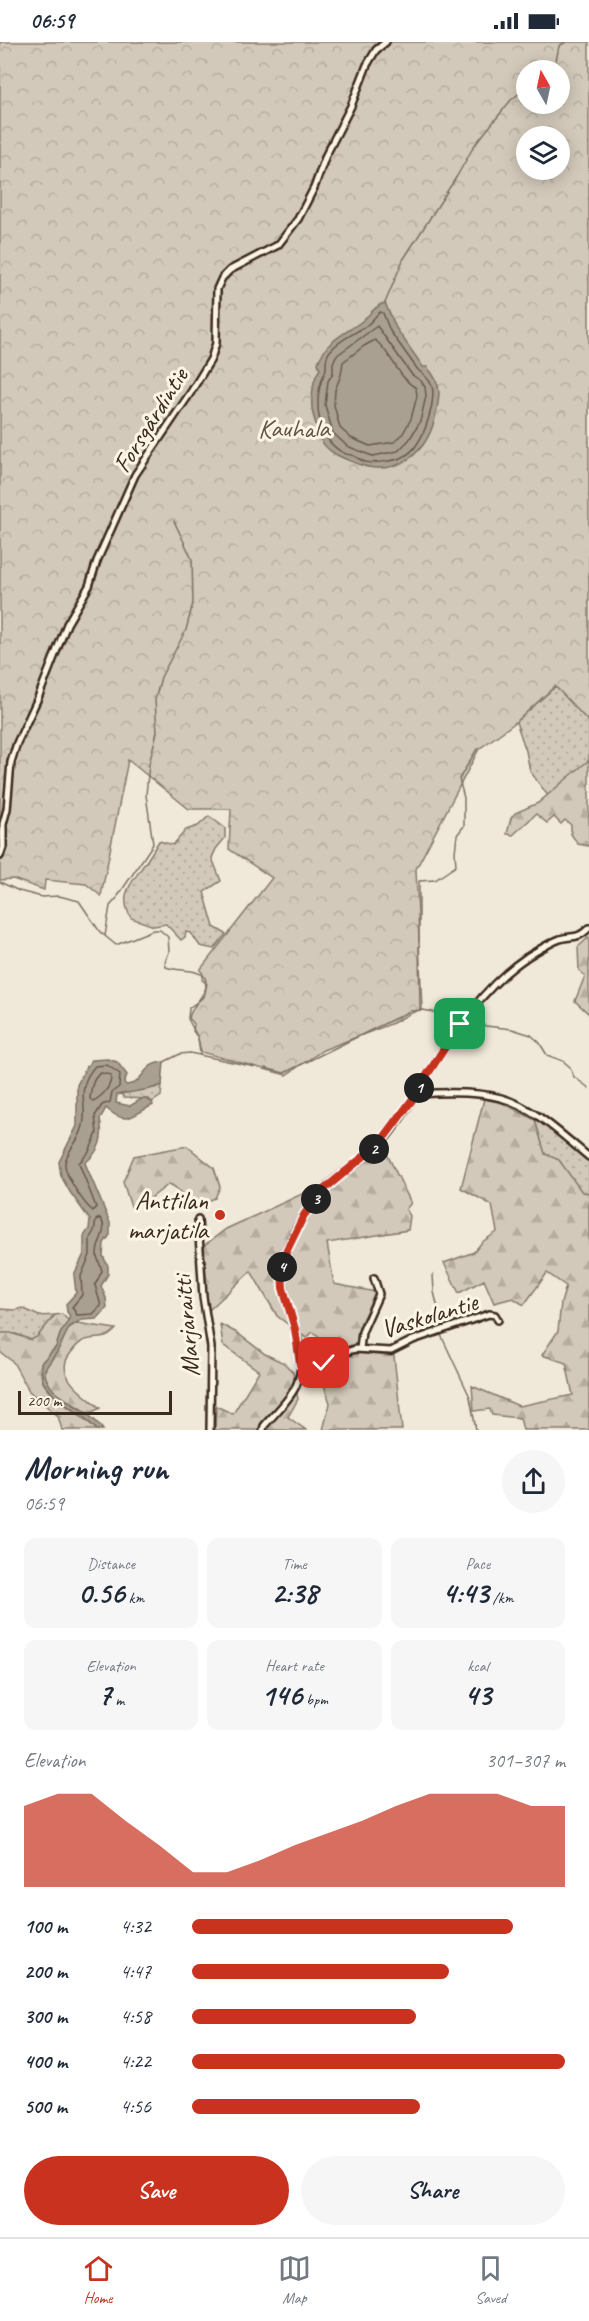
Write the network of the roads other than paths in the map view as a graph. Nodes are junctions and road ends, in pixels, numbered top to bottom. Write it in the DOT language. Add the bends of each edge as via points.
graph roads {
  1 [pos="386,42"];
  2 [pos="0,856"];
  3 [pos="589,928"];
  4 [pos="419,1094"];
  5 [pos="589,1157"];
  6 [pos="198,1219"];
  7 [pos="374,1278"];
  8 [pos="498,1320"];
  9 [pos="360,1349"];
  10 [pos="300,1364"];
  11 [pos="210,1430"];
  12 [pos="263,1430"];
  1 -- 2 [label="street, Forsgårdintie" via="367,65 298,219 278,244 222,278 217,289 216,343 211,358 135,475 89,586 67,624 16,743"];
  3 -- 4 [label="street" via="576,938 560,940 535,952 496,981 456,1030 418,1089"];
  4 -- 5 [label="street" via="478,1093 503,1098 538,1117"];
  4 -- 10 [label="street" via="380,1143 322,1191 304,1215 286,1252 283,1288"];
  6 -- 11 [label="street, Marjaraitti" via="211,1347"];
  7 -- 9 [label="street" via="379,1294 362,1332"];
  8 -- 9 [label="street, Vaskolantie" via="489,1314 390,1351"];
  9 -- 10 [label="street, Vaskolantie" via="330,1362"];
  10 -- 12 [label="street" via="296,1387"];
}
